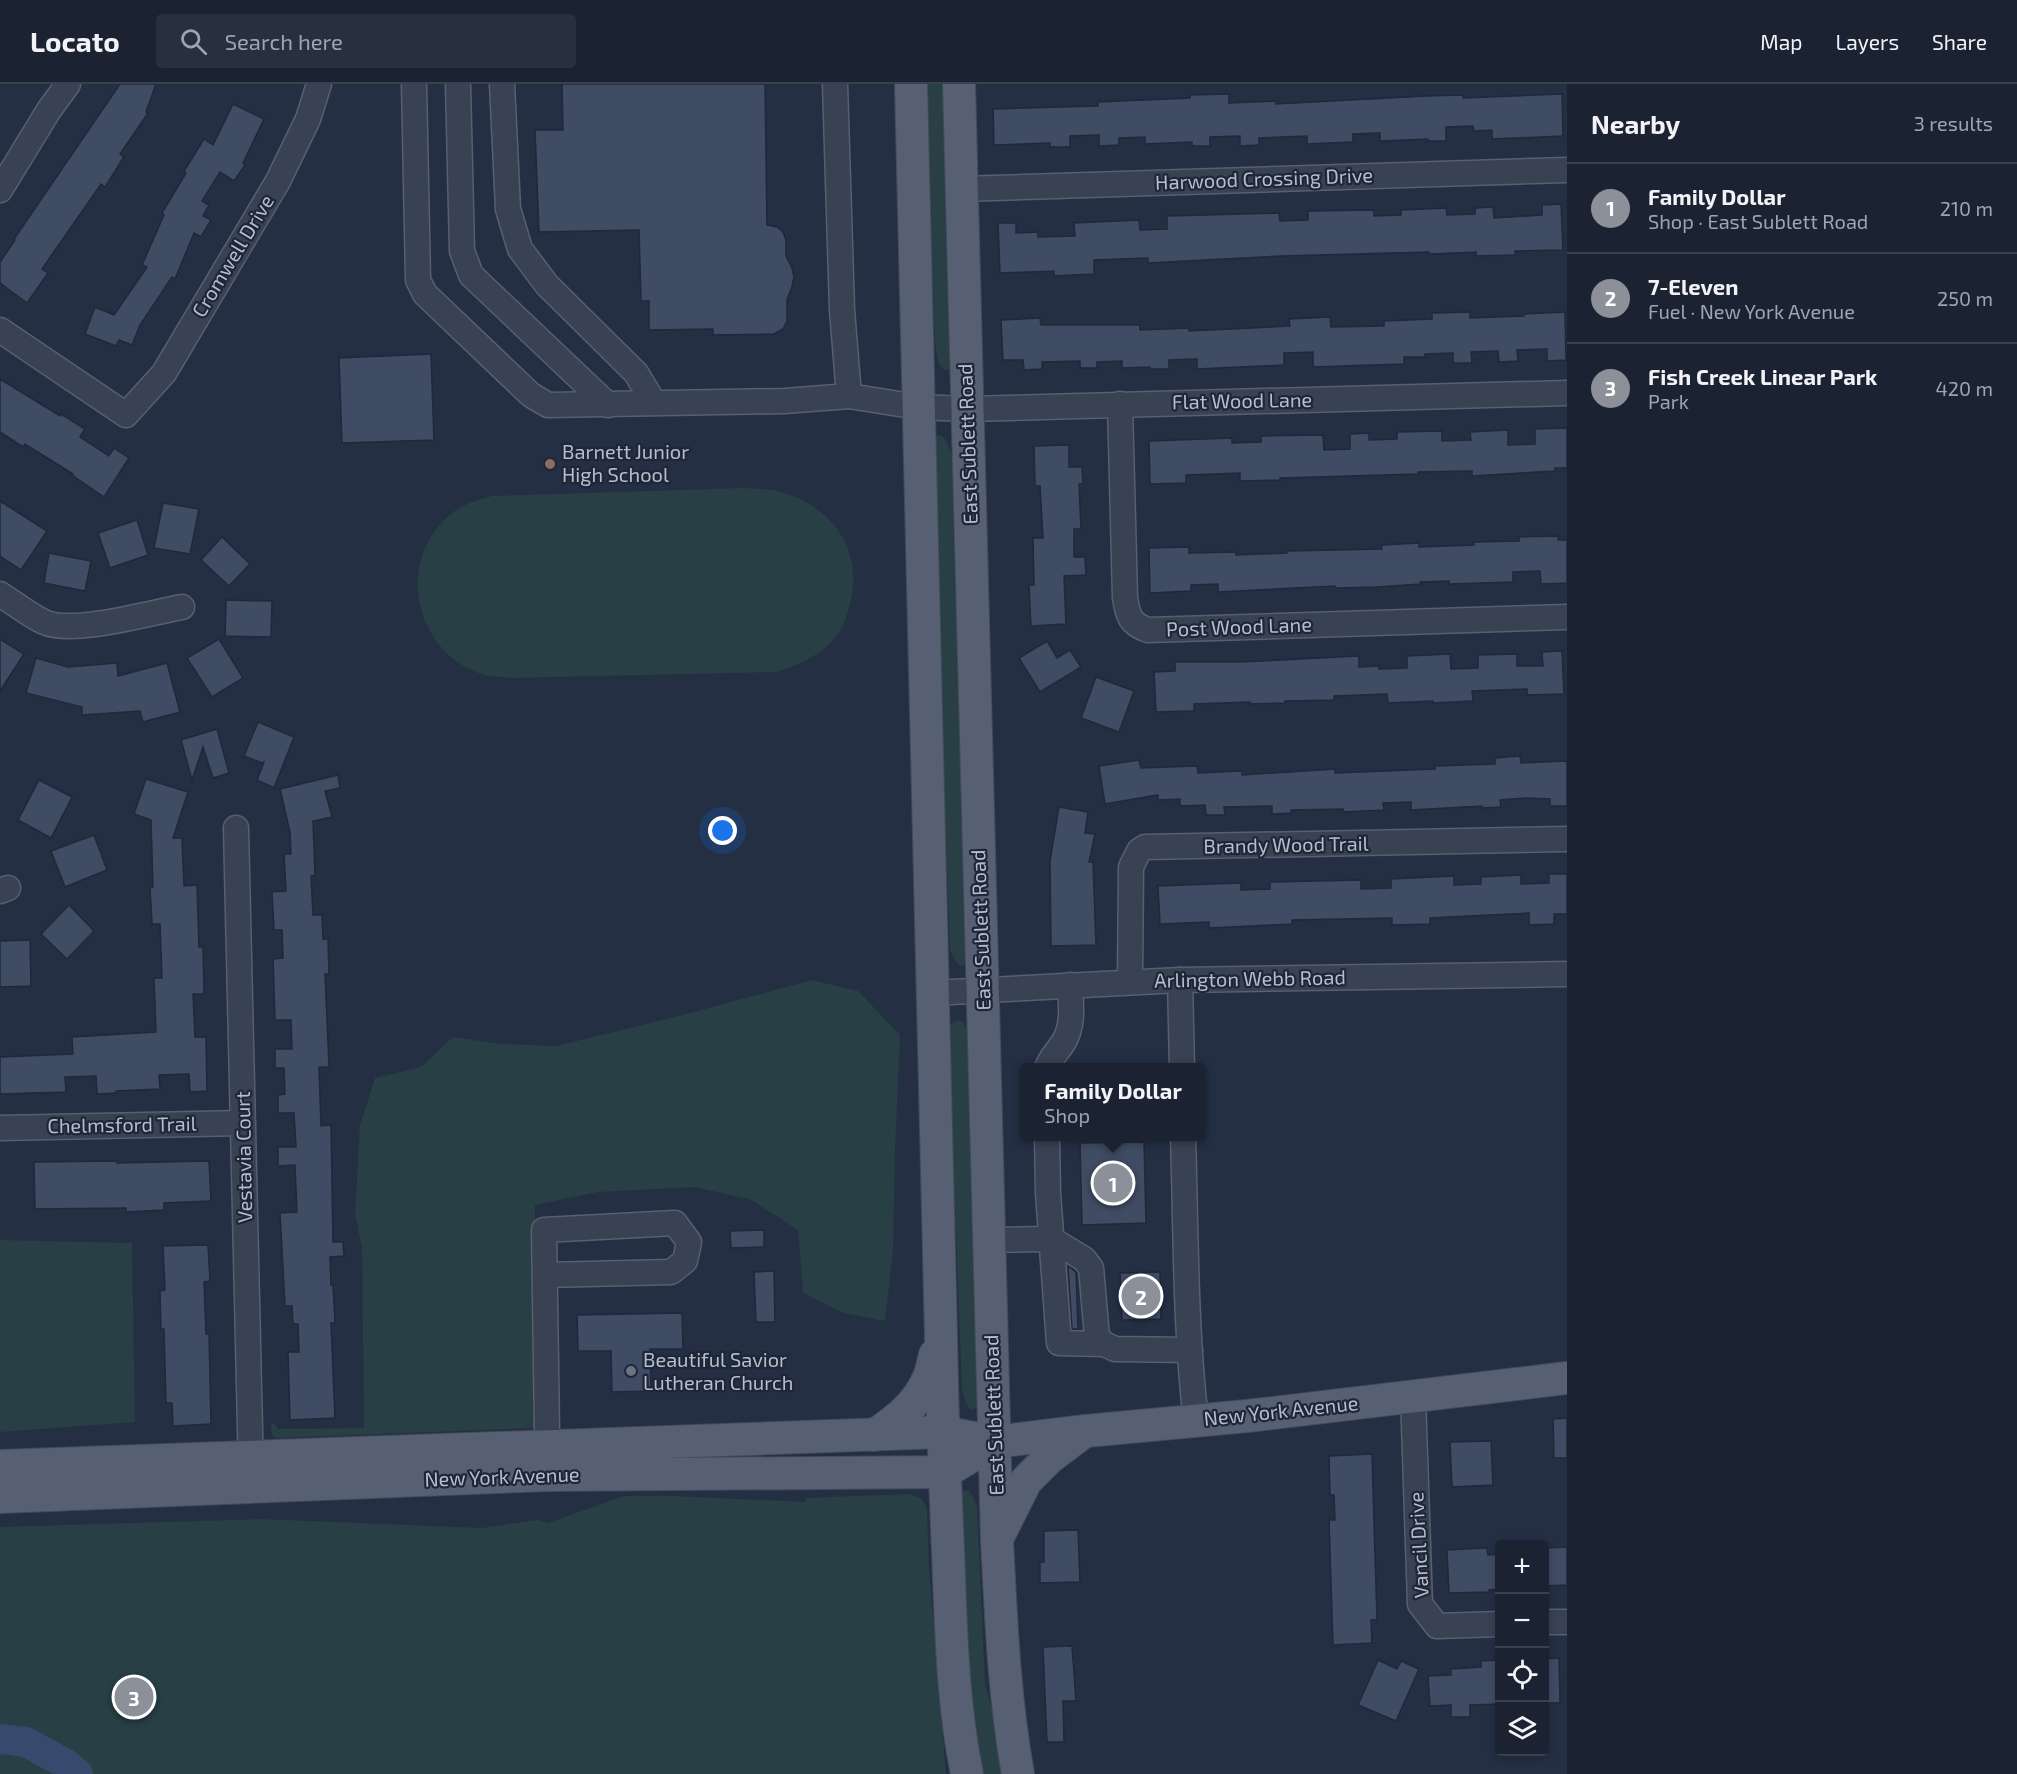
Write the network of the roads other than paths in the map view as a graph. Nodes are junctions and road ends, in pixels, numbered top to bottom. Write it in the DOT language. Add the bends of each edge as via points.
graph roads {
  1 [pos="68,84"];
  2 [pos="319,84"];
  3 [pos="414,84"];
  4 [pos="458,84"];
  5 [pos="502,84"];
  6 [pos="835,84"];
  7 [pos="910,84"];
  8 [pos="959,84"];
  9 [pos="1567,170"];
  10 [pos="961,189"];
  11 [pos="0,190"];
  12 [pos="0,330"];
  13 [pos="1567,393"];
  14 [pos="849,396"];
  15 [pos="654,403"];
  16 [pos="1120,404"];
  17 [pos="608,405"];
  18 [pos="918,407"];
  19 [pos="968,409"];
  20 [pos="0,594"];
  21 [pos="182,607"];
  22 [pos="1567,617"];
  23 [pos="236,828"];
  24 [pos="1567,839"];
  25 [pos="1567,974"];
  26 [pos="1180,980"];
  27 [pos="1130,981"];
  28 [pos="1070,985"];
  29 [pos="983,990"];
  30 [pos="932,993"];
  31 [pos="1048,1063"];
  32 [pos="1182,1063"];
  33 [pos="243,1123"];
  34 [pos="0,1128"];
  35 [pos="1047,1141"];
  36 [pos="1183,1141"];
  37 [pos="1051,1239"];
  38 [pos="989,1240"];
  39 [pos="545,1275"];
  40 [pos="941,1337"];
  41 [pos="1104,1344"];
  42 [pos="1190,1350"];
  43 [pos="1567,1378"];
  44 [pos="1413,1396"];
  45 [pos="1196,1421"];
  46 [pos="1086,1431"];
  47 [pos="942,1432"];
  48 [pos="875,1435"];
  49 [pos="995,1442"];
  50 [pos="547,1461"];
  51 [pos="0,1466"];
  52 [pos="251,1472"];
  53 [pos="945,1473"];
  54 [pos="0,1497"];
  55 [pos="997,1540"];
  56 [pos="1549,1622"];
  57 [pos="1567,1622"];
  58 [pos="1495,1624"];
  59 [pos="968,1774"];
  60 [pos="1018,1774"];
  1 -- 11 [label="street"];
  2 -- 12 [label="street, Cromwell Drive" via="308,119 278,181 164,372 126,415"];
  3 -- 17 [label="street, Flat Wood Lane" via="418,280 425,294 531,395 548,405"];
  4 -- 17 [label="street" via="462,251 471,275"];
  5 -- 15 [label="street" via="508,209 520,249 547,285 636,373"];
  6 -- 14 [label="street" via="842,310"];
  7 -- 18 [label="main road"];
  8 -- 10 [label="main road, East Sublett Road"];
  9 -- 10 [label="street, Harwood Crossing Drive"];
  10 -- 19 [label="main road, East Sublett Road"];
  13 -- 16 [label="street, Flat Wood Lane"];
  14 -- 15 [label="street, Flat Wood Lane"];
  14 -- 18 [label="street, Flat Wood Lane"];
  15 -- 17 [label="street, Flat Wood Lane"];
  16 -- 19 [label="street, Flat Wood Lane"];
  16 -- 22 [label="street, Post Wood Lane" via="1125,598 1132,621 1138,627 1148,630"];
  18 -- 19 [label="street, Flat Wood Lane"];
  18 -- 30 [label="main road"];
  19 -- 29 [label="main road, East Sublett Road"];
  20 -- 21 [label="street" via="44,622 64,627"];
  23 -- 33 [label="street, Vestavia Court"];
  24 -- 27 [label="street, Brandy Wood Trail" via="1145,847 1131,867"];
  25 -- 26 [label="street, Arlington Webb Road"];
  26 -- 27 [label="street, Arlington Webb Road"];
  26 -- 32 [label="street"];
  27 -- 28 [label="street, Arlington Webb Road"];
  28 -- 29 [label="street, Arlington Webb Road"];
  28 -- 31 [label="street" via="1070,1030"];
  29 -- 30 [label="street, Arlington Webb Road"];
  29 -- 38 [label="main road, East Sublett Road"];
  30 -- 40 [label="main road"];
  33 -- 34 [label="street, Chelmsford Trail"];
  33 -- 52 [label="street, Vestavia Court"];
  35 -- 37 [label="street"];
  36 -- 42 [label="street"];
  37 -- 38 [label="street"];
  37 -- 41 [label="street" via="1084,1259 1091,1268 1097,1337"];
  37 -- 41 [label="street" via="1059,1343"];
  38 -- 49 [label="main road, East Sublett Road"];
  39 -- 39 [label="street" via="544,1230 675,1223 689,1242 685,1261 671,1272"];
  39 -- 50 [label="street"];
  40 -- 47 [label="main road"];
  40 -- 48 [label="main road" via="922,1391 910,1408"];
  41 -- 42 [label="street" via="1115,1349"];
  42 -- 45 [label="street"];
  43 -- 44 [label="main road, New York Avenue"];
  44 -- 45 [label="main road, New York Avenue"];
  44 -- 58 [label="street, Vancil Drive" via="1420,1604 1437,1626"];
  45 -- 46 [label="main road, New York Avenue"];
  46 -- 49 [label="main road, New York Avenue"];
  46 -- 55 [label="main road" via="1026,1481"];
  47 -- 48 [label="main road, New York Avenue"];
  47 -- 49 [label="main road, New York Avenue"];
  47 -- 53 [label="main road"];
  48 -- 50 [label="main road, New York Avenue"];
  49 -- 53 [label="main road, New York Avenue"];
  49 -- 55 [label="main road, East Sublett Road"];
  50 -- 52 [label="main road, New York Avenue"];
  50 -- 53 [label="main road, New York Avenue"];
  51 -- 52 [label="main road, New York Avenue"];
  52 -- 54 [label="main road, New York Avenue"];
  53 -- 59 [label="main road" via="951,1644"];
  55 -- 60 [label="main road, East Sublett Road" via="1001,1636"];
  56 -- 57 [label="street"];
}
